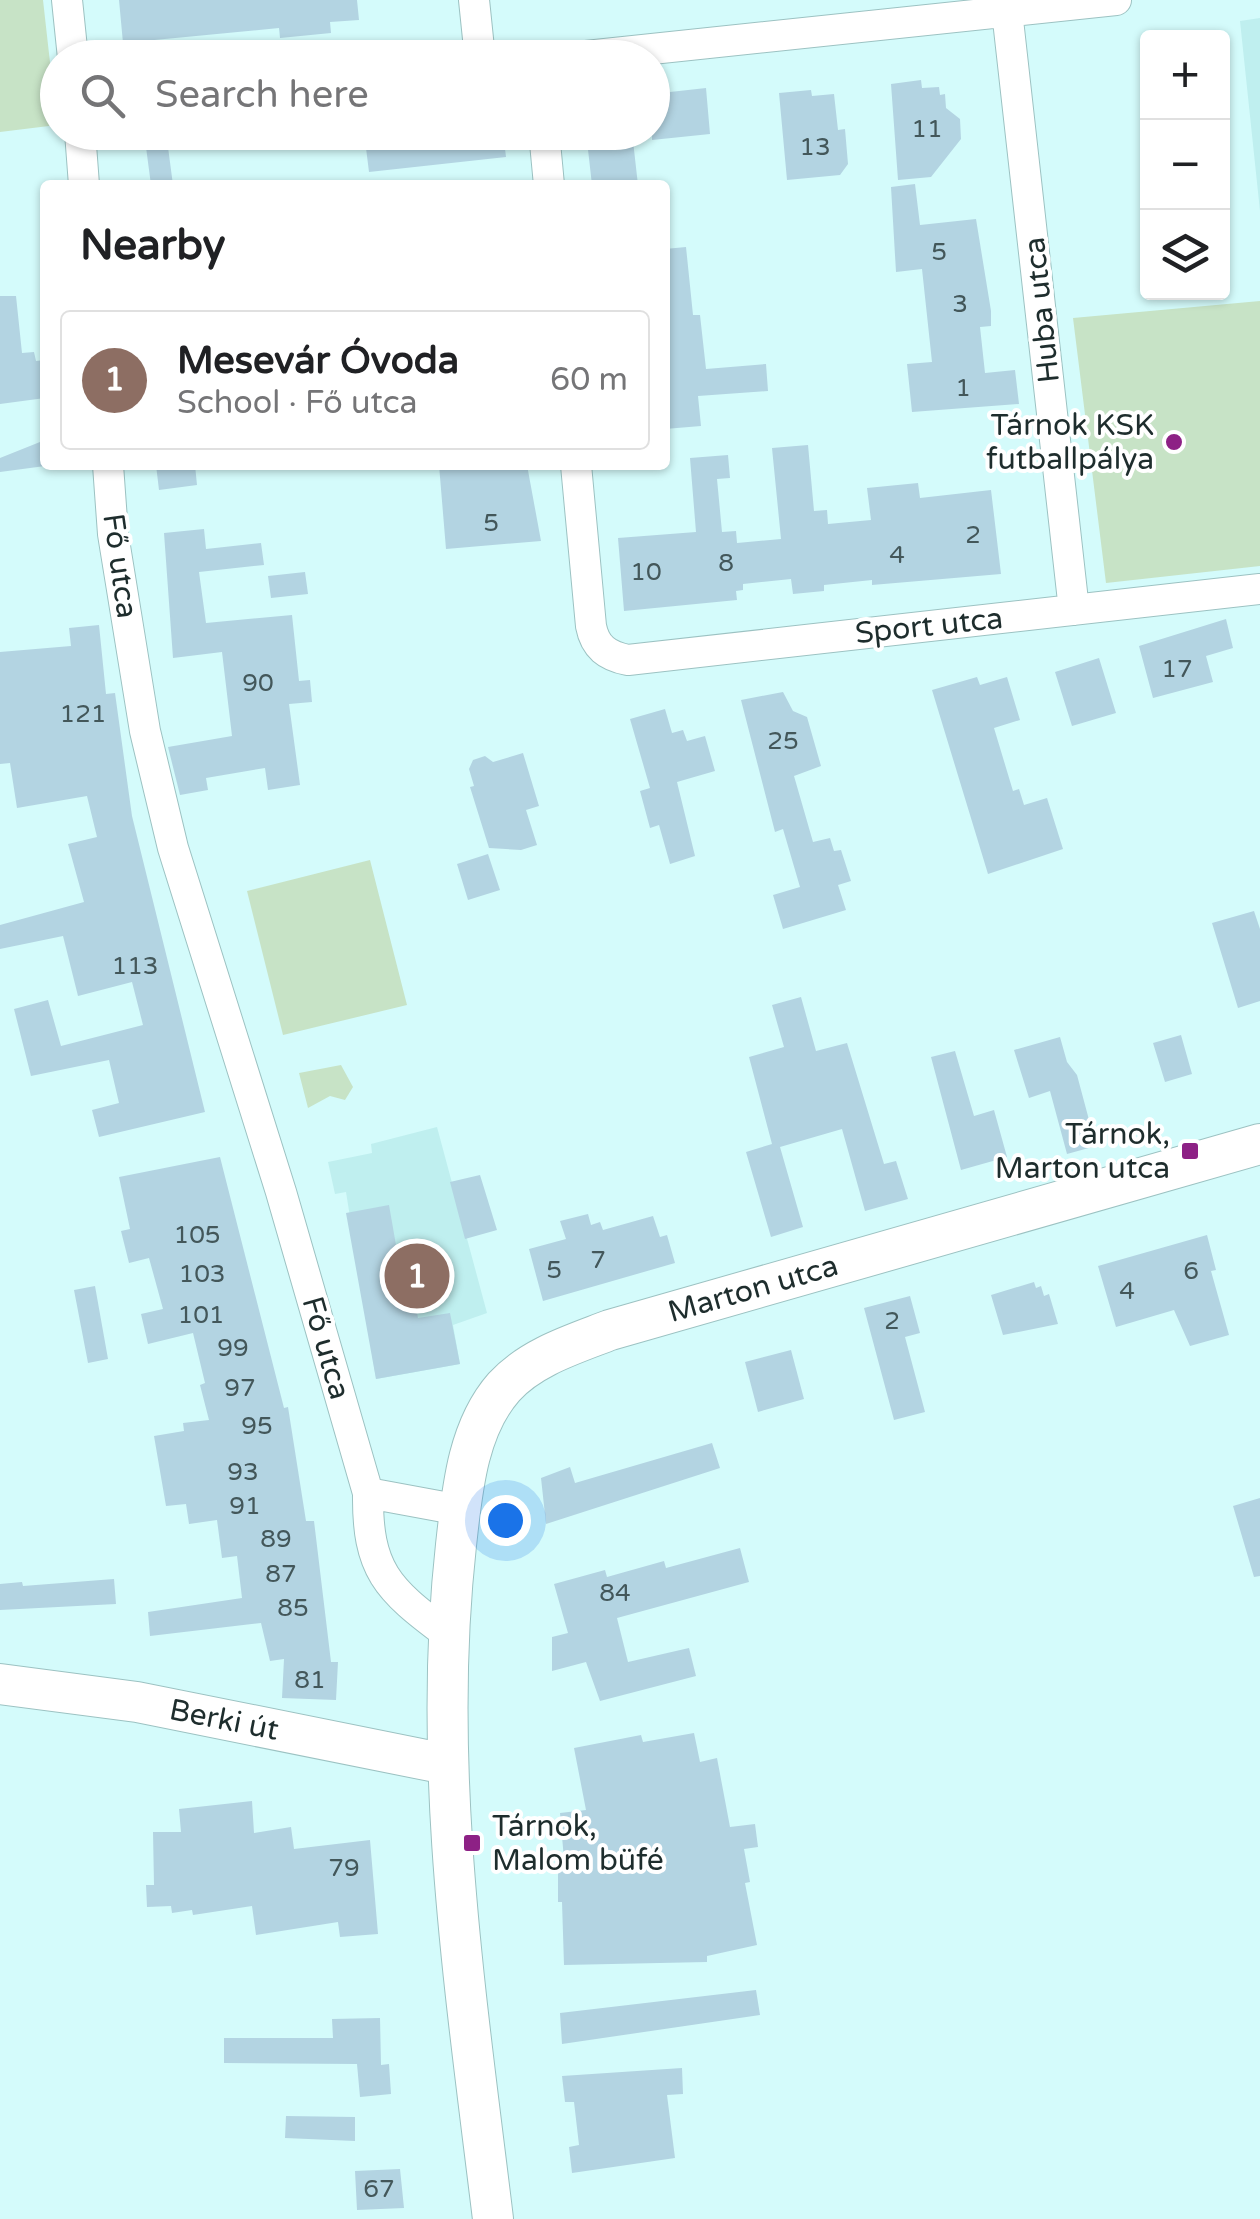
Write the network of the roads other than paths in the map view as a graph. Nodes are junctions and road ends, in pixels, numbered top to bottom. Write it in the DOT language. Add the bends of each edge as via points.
graph roads {
  1 [pos="67,0"];
  2 [pos="474,0"];
  3 [pos="1116,0"];
  4 [pos="1007,11"];
  5 [pos="71,40"];
  6 [pos="478,40"];
  7 [pos="670,47"];
  8 [pos="81,150"];
  9 [pos="546,150"];
  10 [pos="84,180"];
  11 [pos="549,180"];
  12 [pos="108,470"];
  13 [pos="576,470"];
  14 [pos="1260,589"];
  15 [pos="1074,610"];
  16 [pos="1260,1144"];
  17 [pos="368,1493"];
  18 [pos="460,1510"];
  19 [pos="446,1634"];
  20 [pos="0,1684"];
  21 [pos="446,1764"];
  22 [pos="493,2219"];
  1 -- 5 [label="street"];
  2 -- 6 [label="street"];
  3 -- 4 [label="street"];
  4 -- 7 [label="street"];
  4 -- 15 [label="street, Huba utca"];
  8 -- 10 [label="street"];
  9 -- 11 [label="street"];
  12 -- 17 [label="street, Fő utca" via="144,731 169,831"];
  13 -- 15 [label="street, Sport utca" via="591,626 601,649 628,660"];
  14 -- 15 [label="street, Sport utca"];
  16 -- 18 [label="street, Marton utca" via="562,1348 504,1386 484,1416"];
  17 -- 18 [label="street"];
  17 -- 19 [label="street, Fő utca" via="367,1533 388,1587"];
  18 -- 19 [label="street, Marton utca"];
  19 -- 21 [label="street"];
  20 -- 21 [label="street, Berki út" via="137,1702"];
  21 -- 22 [label="street"];
}
